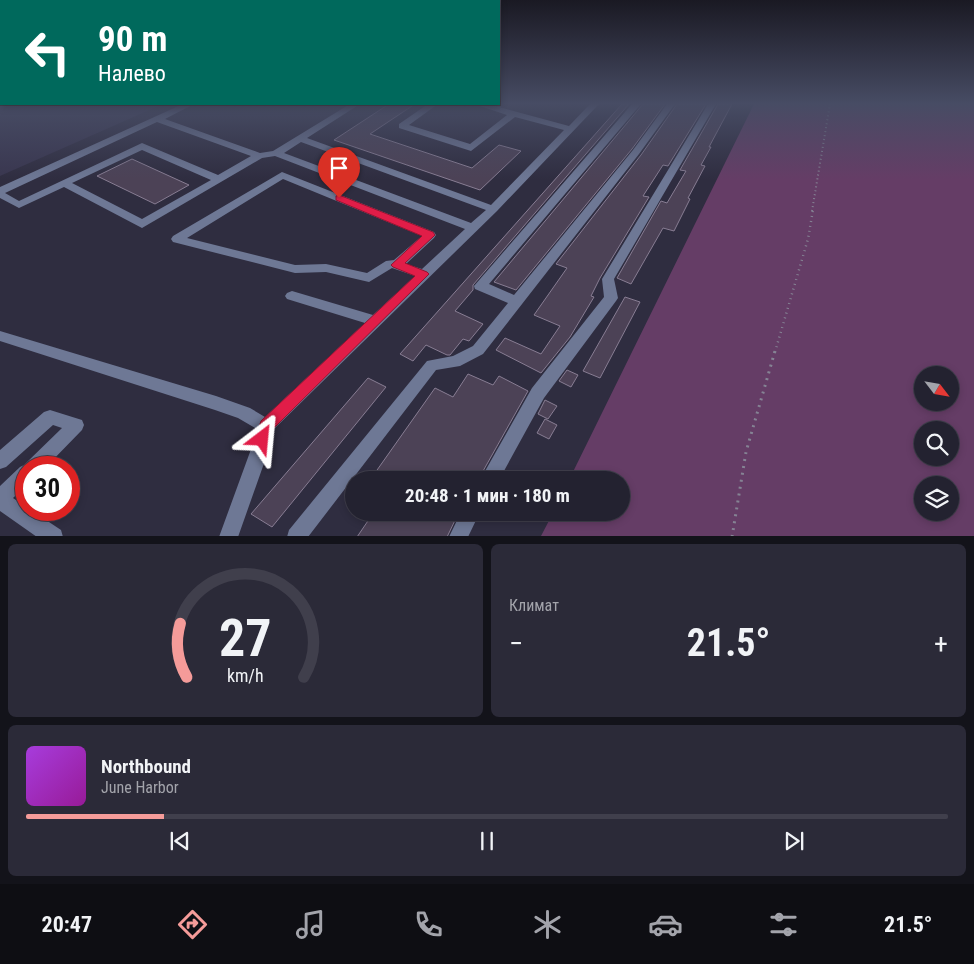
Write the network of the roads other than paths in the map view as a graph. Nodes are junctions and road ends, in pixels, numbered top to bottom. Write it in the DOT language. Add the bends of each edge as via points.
graph roads {
  1 [pos="136,129"];
  2 [pos="185,129"];
  3 [pos="314,129"];
  4 [pos="411,129"];
  5 [pos="494,129"];
  6 [pos="570,129"];
  7 [pos="615,129"];
  8 [pos="652,129"];
  9 [pos="696,129"];
  10 [pos="299,138"];
  11 [pos="276,152"];
  12 [pos="259,156"];
  13 [pos="218,179"];
  14 [pos="64,183"];
  15 [pos="0,193"];
  16 [pos="493,208"];
  17 [pos="471,228"];
  18 [pos="397,265"];
  19 [pos="423,274"];
  20 [pos="292,296"];
  21 [pos="518,302"];
  22 [pos="376,321"];
  23 [pos="0,336"];
  24 [pos="266,426"];
  25 [pos="44,456"];
  26 [pos="0,462"];
  27 [pos="494,471"];
  28 [pos="15,484"];
  29 [pos="0,499"];
  30 [pos="466,521"];
  31 [pos="54,536"];
  32 [pos="228,536"];
  33 [pos="296,536"];
  34 [pos="458,536"];
  1 -- 15 [label="street"];
  2 -- 12 [label="street"];
  3 -- 10 [label="street"];
  4 -- 5 [label="street" via="471,148"];
  6 -- 16 [label="street"];
  7 -- 21 [label="street" via="480,286"];
  8 -- 21 [label="street"];
  9 -- 27 [label="street" via="608,279 611,298 538,392"];
  10 -- 11 [label="street"];
  10 -- 16 [label="street"];
  11 -- 12 [label="street"];
  11 -- 17 [label="street"];
  12 -- 13 [label="street"];
  13 -- 14 [label="street" via="142,146"];
  13 -- 14 [label="street" via="142,224"];
  14 -- 15 [label="street" via="18,205"];
  16 -- 17 [label="street"];
  17 -- 19 [label="street"];
  18 -- 18 [label="street" via="430,235 282,175 177,239 295,269 326,268 364,278 374,276 384,267"];
  18 -- 19 [label="street"];
  19 -- 22 [label="street"];
  20 -- 22 [label="street"];
  21 -- 33 [label="street" via="478,350 455,362 432,365"];
  22 -- 24 [label="street"];
  23 -- 24 [label="street" via="244,413"];
  24 -- 32 [label="street"];
  25 -- 26 [label="street" via="76,425 50,417"];
  28 -- 29 [label="street"];
  29 -- 31 [label="street"];
  30 -- 34 [label="street"];
}
